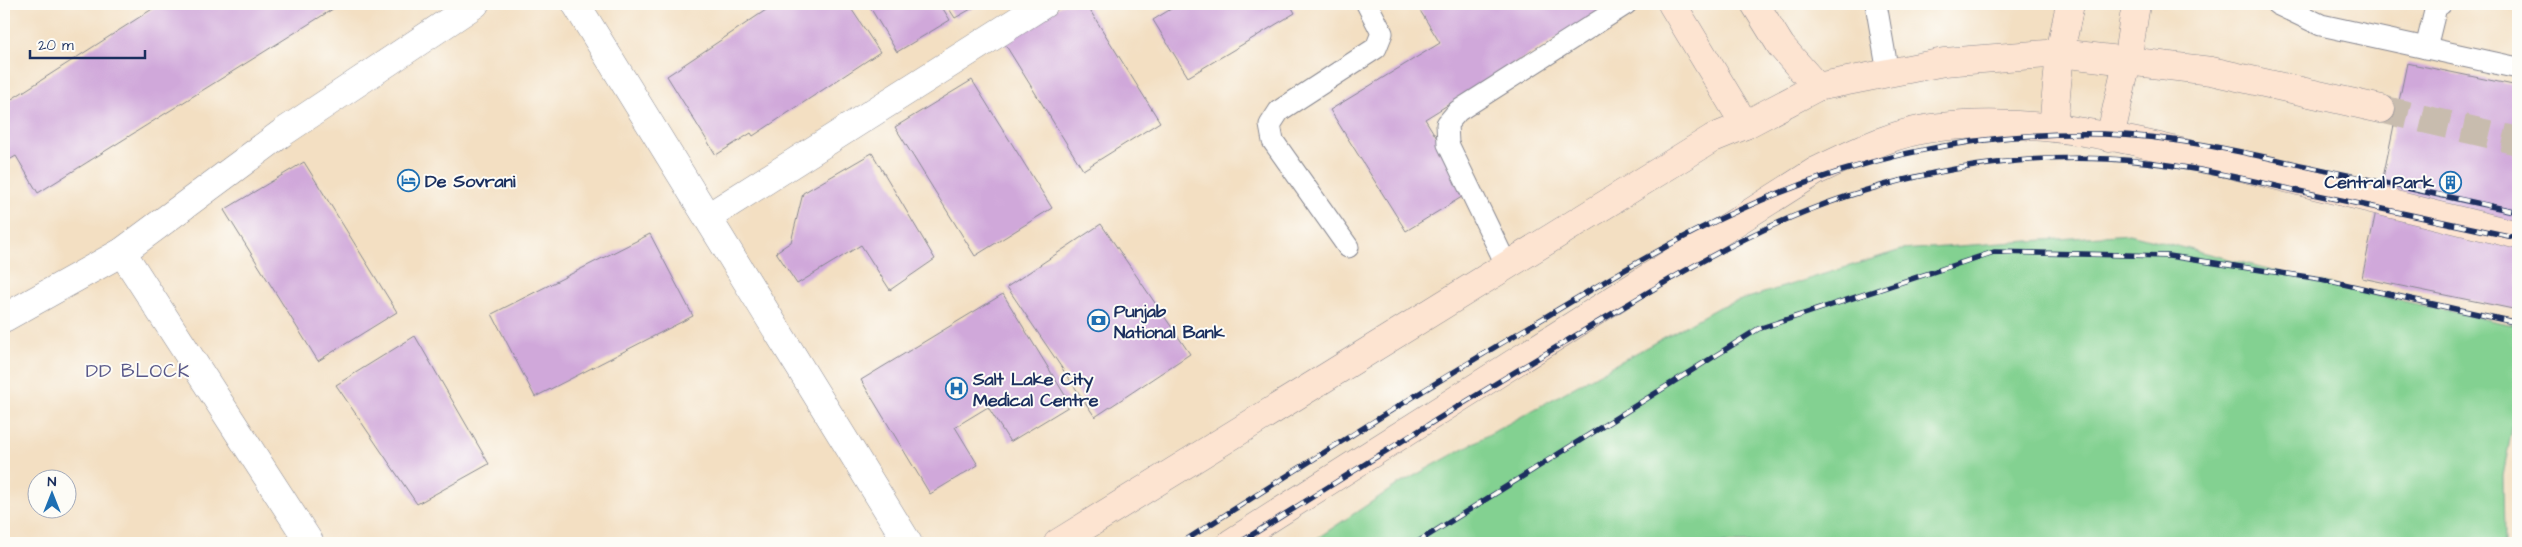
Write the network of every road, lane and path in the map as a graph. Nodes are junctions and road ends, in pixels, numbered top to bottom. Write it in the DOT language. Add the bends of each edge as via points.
graph roads {
  1 [pos="475,4"];
  2 [pos="576,4"];
  3 [pos="1044,4"];
  4 [pos="1368,4"];
  5 [pos="1626,4"];
  6 [pos="1672,4"];
  7 [pos="1756,4"];
  8 [pos="1876,4"];
  9 [pos="2070,4"];
  10 [pos="2136,4"];
  11 [pos="2277,4"];
  12 [pos="2437,5"];
  13 [pos="2426,48"];
  14 [pos="2060,54"];
  15 [pos="2128,62"];
  16 [pos="2518,68"];
  17 [pos="1888,73"];
  18 [pos="1818,87"];
  19 [pos="2380,109"];
  20 [pos="1745,125"];
  21 [pos="2053,127"];
  22 [pos="2110,138"];
  23 [pos="708,217"];
  24 [pos="2518,235"];
  25 [pos="1348,247"];
  26 [pos="122,252"];
  27 [pos="1507,266"];
  28 [pos="4,318"];
  29 [pos="310,543"];
  30 [pos="908,543"];
  31 [pos="1058,543"];
  32 [pos="1231,543"];
  1 -- 26 [label="street" via="282,133"];
  2 -- 23 [label="street"];
  3 -- 23 [label="street"];
  4 -- 25 [label="lane" via="1382,33 1376,48 1279,111 1270,125 1273,141"];
  5 -- 27 [label="lane" via="1458,111 1447,124 1448,144"];
  6 -- 20 [label="main road"];
  7 -- 18 [label="main road" via="1781,46"];
  8 -- 17 [label="lane"];
  9 -- 14 [label="main road"];
  10 -- 15 [label="main road"];
  11 -- 13 [label="lane" via="2321,25"];
  12 -- 13 [label="lane"];
  13 -- 16 [label="lane"];
  14 -- 15 [label="main road"];
  14 -- 17 [label="main road" via="1944,62"];
  14 -- 21 [label="main road"];
  15 -- 19 [label="main road" via="2211,71"];
  15 -- 22 [label="main road"];
  17 -- 18 [label="main road"];
  18 -- 20 [label="main road"];
  20 -- 27 [label="main road" via="1713,138"];
  21 -- 22 [label="main road"];
  21 -- 32 [label="main road" via="1997,123 1931,128 1880,142 1816,171"];
  22 -- 24 [label="main road" via="2184,153"];
  23 -- 30 [label="street"];
  26 -- 28 [label="street"];
  26 -- 29 [label="street"];
  27 -- 31 [label="main road"];
}
